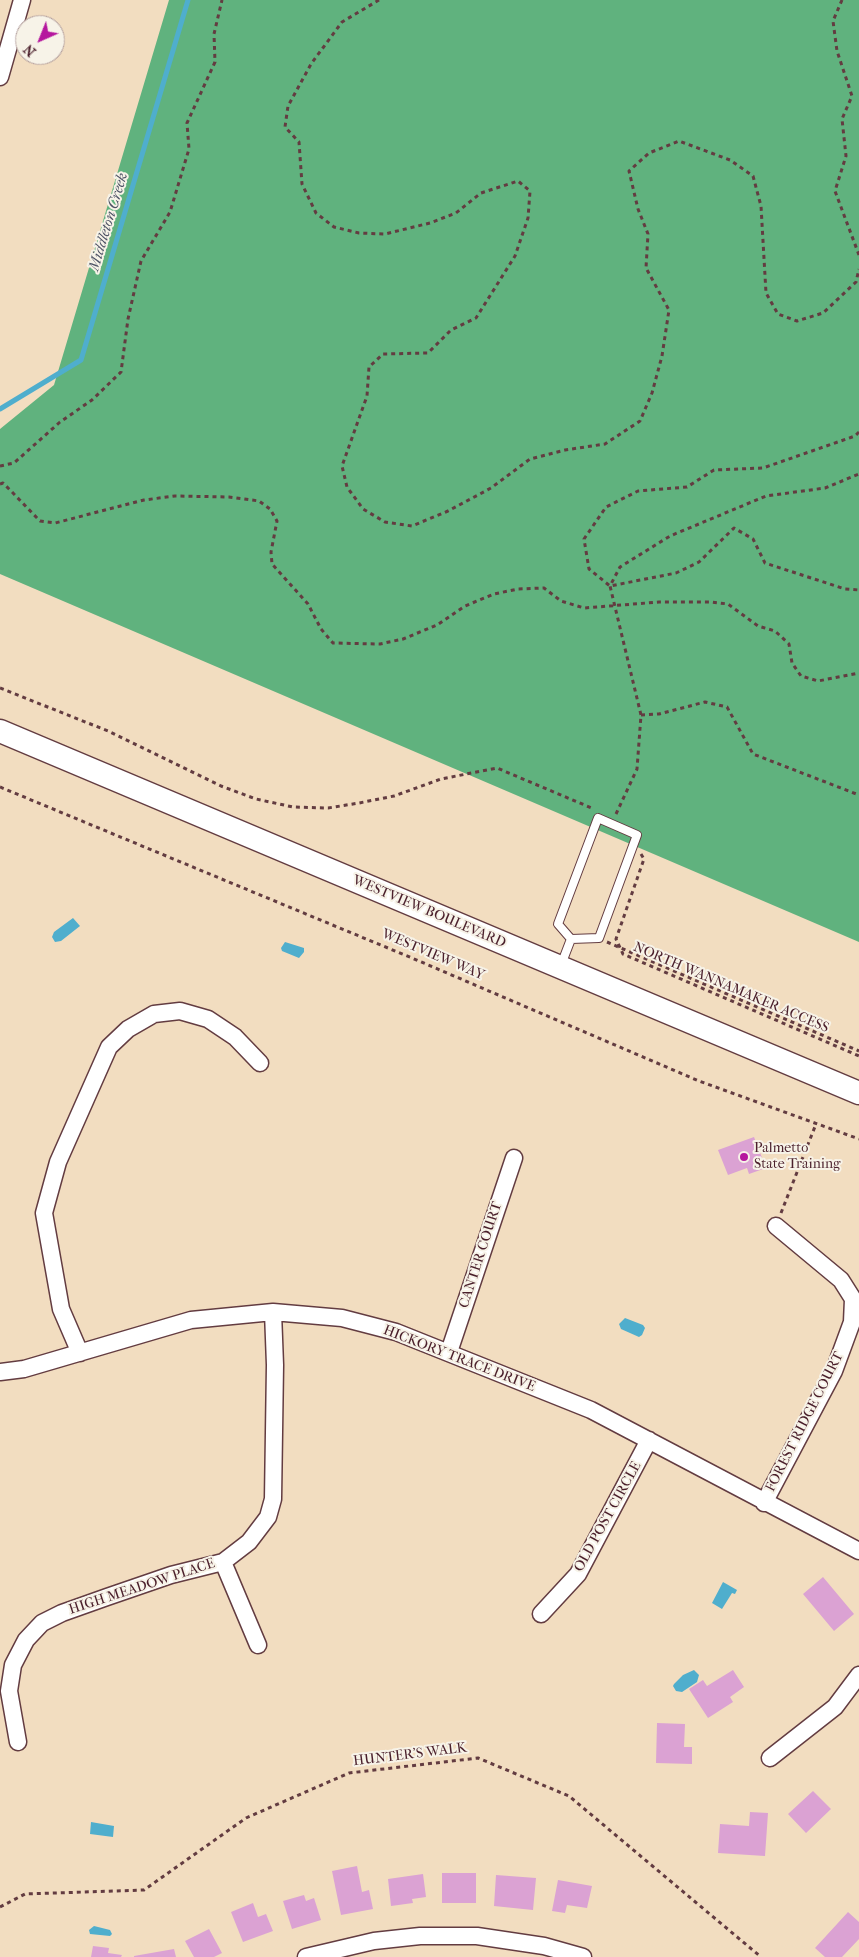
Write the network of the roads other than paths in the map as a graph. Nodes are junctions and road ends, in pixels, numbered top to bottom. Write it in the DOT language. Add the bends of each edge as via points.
graph roads {
  1 [pos="22,0"];
  2 [pos="0,77"];
  3 [pos="0,731"];
  4 [pos="571,939"];
  5 [pos="560,967"];
  6 [pos="260,1063"];
  7 [pos="859,1093"];
  8 [pos="514,1158"];
  9 [pos="776,1226"];
  10 [pos="273,1312"];
  11 [pos="449,1352"];
  12 [pos="80,1353"];
  13 [pos="0,1372"];
  14 [pos="649,1440"];
  15 [pos="764,1503"];
  16 [pos="859,1551"];
  17 [pos="223,1562"];
  18 [pos="541,1614"];
  19 [pos="258,1645"];
  20 [pos="859,1675"];
  21 [pos="18,1742"];
  22 [pos="770,1758"];
  23 [pos="306,1957"];
  24 [pos="583,1957"];
  1 -- 2 [label="street"];
  3 -- 5 [label="street, WESTVIEW BOULEVARD"];
  4 -- 4 [label="lane" via="558,924 598,818 637,835 599,938"];
  4 -- 5 [label="lane"];
  5 -- 7 [label="street, WESTVIEW BOULEVARD"];
  6 -- 12 [label="street" via="236,1037 208,1018 180,1010 154,1014 128,1029 109,1047 58,1162 44,1212 61,1309"];
  8 -- 11 [label="street, CANTER COURT"];
  9 -- 15 [label="street, FOREST RIDGE COURT" via="841,1280 852,1299 852,1322 834,1371"];
  10 -- 11 [label="street, HICKORY TRACE DRIVE" via="342,1318 396,1332"];
  10 -- 12 [label="street, HICKORY TRACE DRIVE" via="191,1320"];
  10 -- 17 [label="street, HIGH MEADOW PLACE" via="273,1499 268,1517 249,1542"];
  11 -- 14 [label="street, HICKORY TRACE DRIVE" via="591,1410"];
  12 -- 13 [label="street, HICKORY TRACE DRIVE" via="24,1369"];
  14 -- 15 [label="street, HICKORY TRACE DRIVE"];
  14 -- 18 [label="street, OLD POST CIRCLE" via="578,1574"];
  15 -- 16 [label="street, HICKORY TRACE DRIVE"];
  17 -- 19 [label="street"];
  17 -- 21 [label="street, HIGH MEADOW PLACE" via="171,1575 42,1623 26,1640 14,1665 9,1691"];
  20 -- 22 [label="street" via="835,1707"];
  23 -- 24 [label="street" via="374,1941 477,1936 544,1946"];
}
